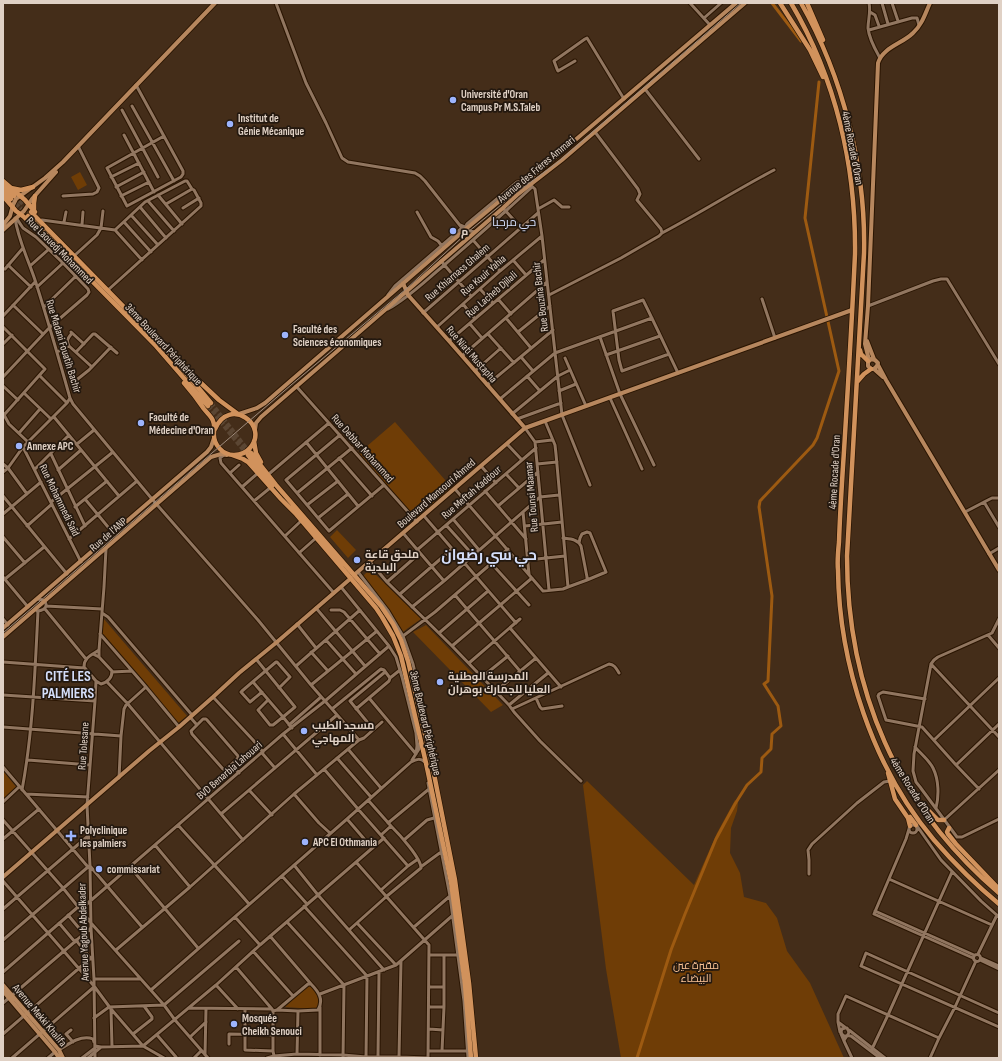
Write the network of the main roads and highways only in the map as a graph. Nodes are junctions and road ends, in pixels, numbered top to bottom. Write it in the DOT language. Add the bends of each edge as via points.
graph roads {
  1 [pos="215,3"];
  2 [pos="736,3"];
  3 [pos="745,3"];
  4 [pos="780,3"];
  5 [pos="791,3"];
  6 [pos="801,3"];
  7 [pos="807,3"];
  8 [pos="930,3"];
  9 [pos="838,87"];
  10 [pos="836,108"];
  11 [pos="63,162"];
  12 [pos="3,181"];
  13 [pos="3,185"];
  14 [pos="33,187"];
  15 [pos="10,188"];
  16 [pos="3,191"];
  17 [pos="3,196"];
  18 [pos="20,196"];
  19 [pos="35,196"];
  20 [pos="28,205"];
  21 [pos="12,207"];
  22 [pos="28,214"];
  23 [pos="16,218"];
  24 [pos="3,225"];
  25 [pos="3,230"];
  26 [pos="97,280"];
  27 [pos="403,283"];
  28 [pos="407,293"];
  29 [pos="852,310"];
  30 [pos="859,343"];
  31 [pos="156,346"];
  32 [pos="168,352"];
  33 [pos="870,360"];
  34 [pos="878,365"];
  35 [pos="872,369"];
  36 [pos="886,380"];
  37 [pos="857,383"];
  38 [pos="238,414"];
  39 [pos="525,428"];
  40 [pos="215,429"];
  41 [pos="255,431"];
  42 [pos="214,438"];
  43 [pos="254,440"];
  44 [pos="229,455"];
  45 [pos="154,502"];
  46 [pos="291,509"];
  47 [pos="307,520"];
  48 [pos="999,570"];
  49 [pos="356,573"];
  50 [pos="350,579"];
  51 [pos="3,628"];
  52 [pos="3,637"];
  53 [pos="884,762"];
  54 [pos="912,794"];
  55 [pos="914,813"];
  56 [pos="944,820"];
  57 [pos="916,826"];
  58 [pos="910,828"];
  59 [pos="949,828"];
  60 [pos="3,877"];
  61 [pos="999,889"];
  62 [pos="999,893"];
  63 [pos="999,904"];
  64 [pos="3,985"];
  65 [pos="3,991"];
  66 [pos="11,996"];
  67 [pos="57,1051"];
  68 [pos="59,1058"];
  69 [pos="63,1058"];
  70 [pos="471,1058"];
  71 [pos="476,1058"];
  1 -- 11 [label="main road"];
  2 -- 27 [label="main road, Avenue des Frères Ammari" via="526,181 463,228"];
  3 -- 28 [label="main road, Avenue des Frères Ammari" via="547,173 517,195 505,210 475,232"];
  4 -- 10 [label="highway" via="816,60"];
  5 -- 10 [label="highway, 4ème Rocade d'Oran" via="819,58"];
  6 -- 9 [label="highway, 4ème Rocade d'Oran" via="820,40"];
  7 -- 9 [label="highway"];
  8 -- 33 [label="main road" via="924,18 913,33 886,50 878,63 865,339"];
  9 -- 30 [label="highway, 4ème Rocade d'Oran" via="855,152 862,203 864,241"];
  10 -- 29 [label="highway, 4ème Rocade d'Oran" via="847,153 854,214"];
  11 -- 14 [label="main road"];
  11 -- 19 [label="main road"];
  12 -- 15 [label="highway"];
  13 -- 16 [label="highway" via="13,197"];
  14 -- 15 [label="highway" via="23,190"];
  14 -- 18 [label="main road"];
  15 -- 18 [label="highway"];
  17 -- 21 [label="highway, 3ème Boulevard Périphérique"];
  18 -- 20 [label="highway"];
  18 -- 21 [label="main road"];
  19 -- 20 [label="main road"];
  19 -- 22 [label="highway"];
  20 -- 22 [label="highway"];
  20 -- 22 [label="main road" via="25,209"];
  21 -- 22 [label="highway, 3ème Boulevard Périphérique"];
  21 -- 24 [label="main road" via="10,216"];
  22 -- 23 [label="highway"];
  22 -- 26 [label="highway"];
  22 -- 26 [label="highway" via="42,220"];
  22 -- 31 [label="highway, 3ème Boulevard Périphérique" via="82,275"];
  23 -- 25 [label="main road"];
  26 -- 32 [label="highway"];
  27 -- 28 [label="main road, Rue Niati Mustapha"];
  27 -- 38 [label="main road, Avenue des Frères Ammari" via="265,403"];
  28 -- 39 [label="main road, Rue Niati Mustapha"];
  28 -- 41 [label="main road, Avenue des Frères Ammari" via="258,420"];
  29 -- 39 [label="main road"];
  29 -- 53 [label="highway, 4ème Rocade d'Oran" via="839,530 839,596 856,692"];
  30 -- 33 [label="highway" via="861,354"];
  30 -- 37 [label="highway, 4ème Rocade d'Oran"];
  31 -- 32 [label="highway, 3ème Boulevard Périphérique" via="209,404"];
  31 -- 40 [label="highway" via="211,417"];
  32 -- 38 [label="highway" via="219,400"];
  33 -- 34 [label="main road" via="877,362"];
  33 -- 35 [label="main road" via="867,363"];
  34 -- 35 [label="main road"];
  34 -- 36 [label="main road"];
  35 -- 36 [label="main road"];
  35 -- 37 [label="highway"];
  36 -- 48 [label="main road"];
  37 -- 54 [label="highway, 4ème Rocade d'Oran" via="847,556 854,644 868,700 888,749"];
  38 -- 40 [label="highway" via="223,417"];
  38 -- 41 [label="highway" via="250,421"];
  39 -- 49 [label="main road, Boulevard Mansouri Ahmed"];
  40 -- 42 [label="highway"];
  41 -- 43 [label="highway"];
  42 -- 44 [label="highway" via="219,448"];
  42 -- 45 [label="main road, Rue de l'ANP" via="207,452"];
  43 -- 44 [label="highway" via="245,452"];
  43 -- 47 [label="highway" via="260,461"];
  44 -- 45 [label="main road, Rue de l'ANP" via="215,455"];
  44 -- 46 [label="highway, 3ème Boulevard Périphérique" via="248,462"];
  45 -- 51 [label="main road, Rue de l'ANP" via="113,533"];
  45 -- 52 [label="main road, Rue de l'ANP" via="106,549"];
  46 -- 47 [label="highway, 3ème Boulevard Périphérique" via="249,454"];
  46 -- 50 [label="highway, 3ème Boulevard Périphérique"];
  47 -- 49 [label="highway, 3ème Boulevard Périphérique"];
  49 -- 71 [label="highway, 3ème Boulevard Périphérique" via="393,624 408,661 455,880"];
  50 -- 60 [label="main road"];
  50 -- 70 [label="highway, 3ème Boulevard Périphérique" via="379,612 393,636 404,664 451,882 465,984"];
  53 -- 55 [label="highway, 4ème Rocade d'Oran"];
  53 -- 58 [label="highway" via="895,799 908,818"];
  54 -- 56 [label="highway" via="938,820"];
  54 -- 62 [label="highway, 4ème Rocade d'Oran" via="948,842"];
  55 -- 57 [label="highway" via="905,803 901,803"];
  55 -- 63 [label="highway, 4ème Rocade d'Oran" via="957,865"];
  59 -- 61 [label="highway" via="947,832 956,844"];
  64 -- 66 [label="main road, Avenue Mekki Khalifa"];
  65 -- 66 [label="main road, Avenue Mekki Khalifa"];
  66 -- 67 [label="main road, Avenue Mekki Khalifa"];
  67 -- 68 [label="main road, Avenue Mekki Khalifa"];
  67 -- 69 [label="main road, Avenue Mekki Khalifa"];
}
